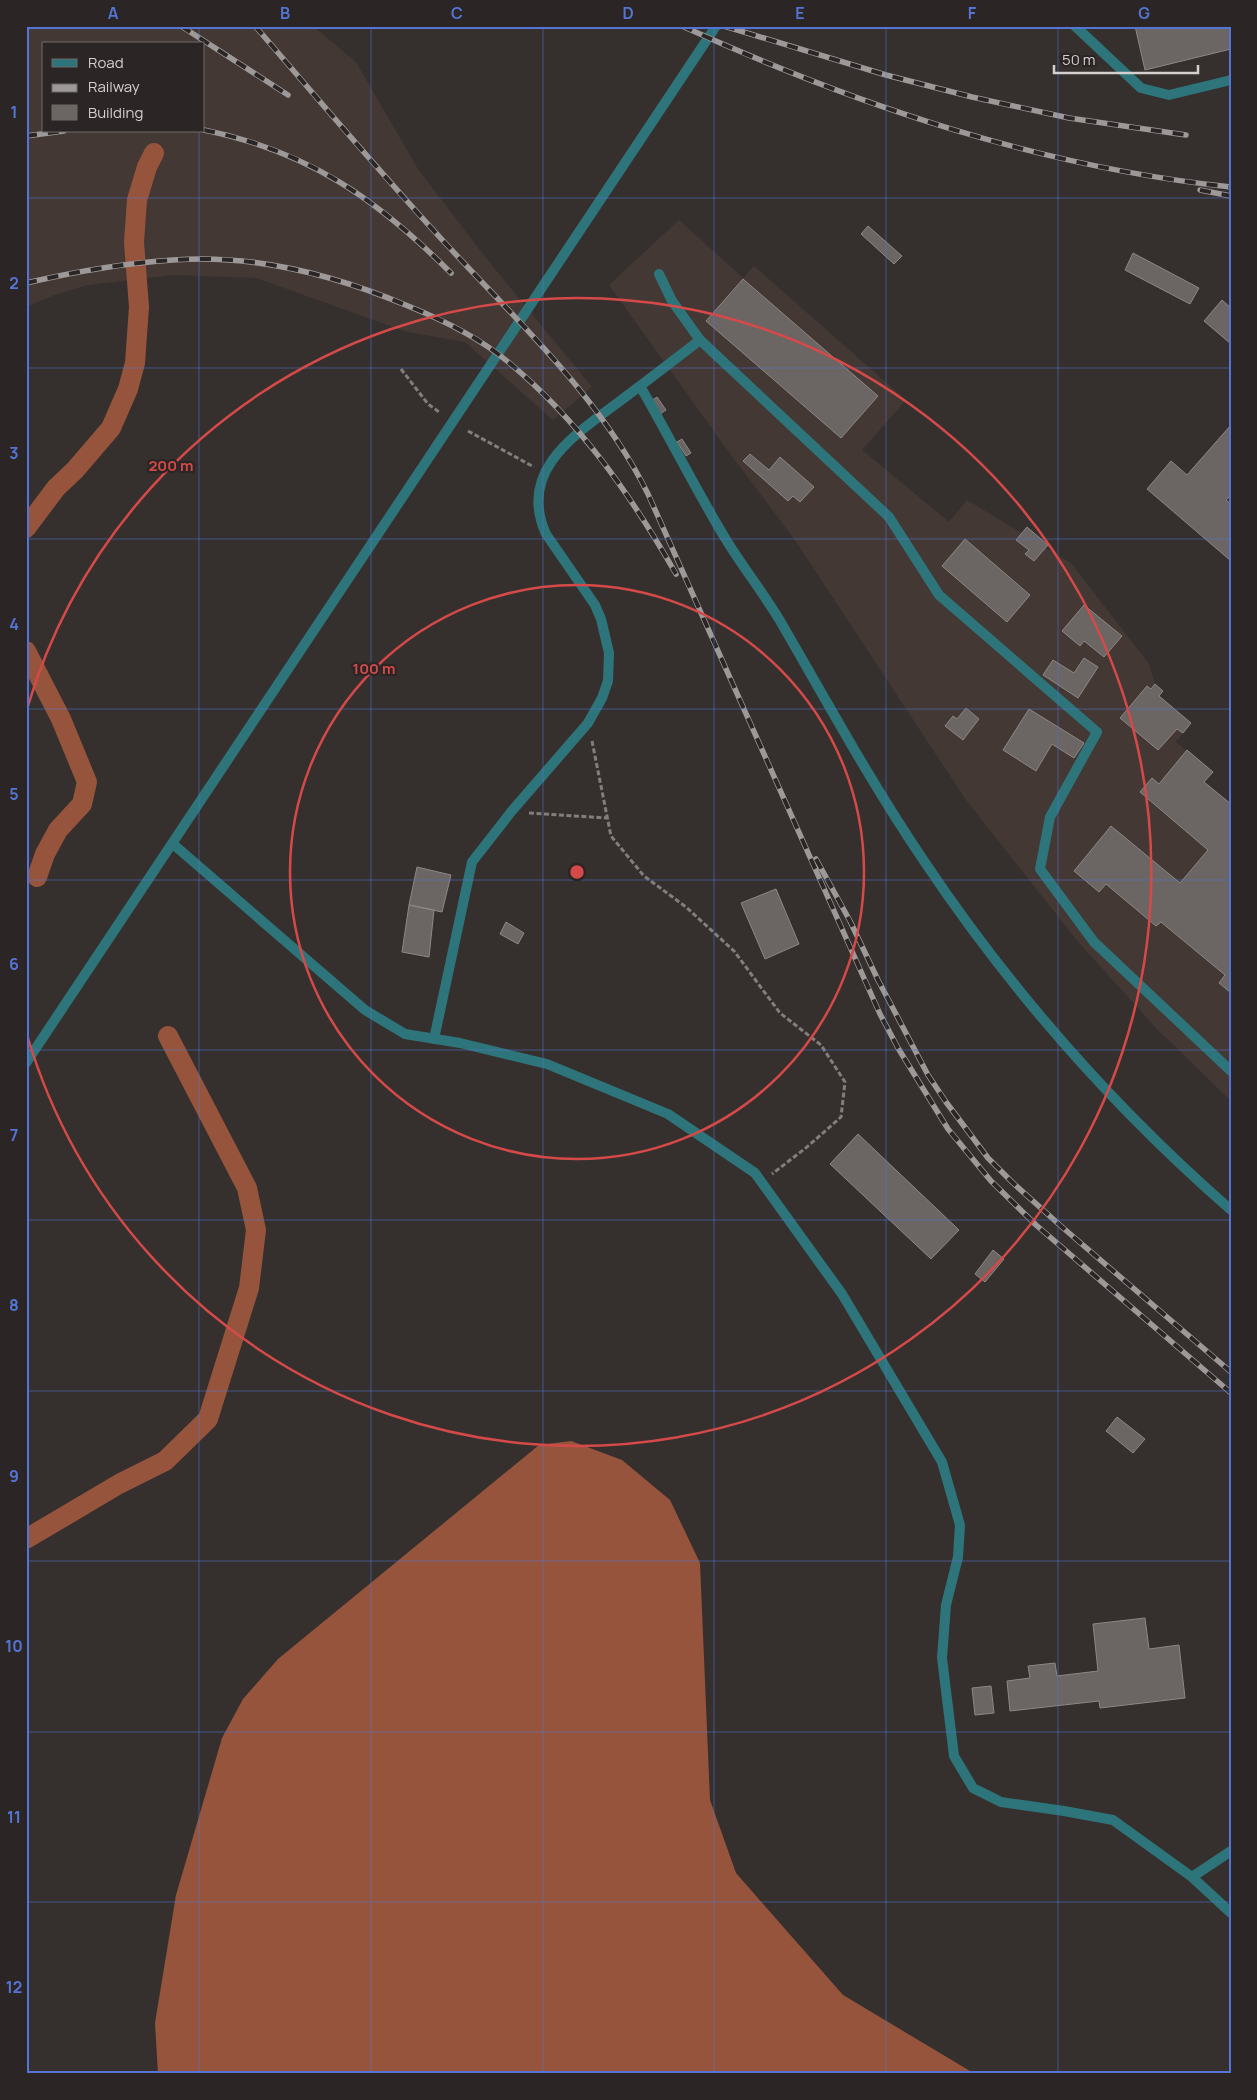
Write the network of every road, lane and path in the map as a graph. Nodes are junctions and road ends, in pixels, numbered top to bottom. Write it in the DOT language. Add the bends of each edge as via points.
graph roads {
  1 [pos="716,26"];
  2 [pos="1076,27"];
  3 [pos="1231,80"];
  4 [pos="659,274"];
  5 [pos="700,340"];
  6 [pos="401,369"];
  7 [pos="640,386"];
  8 [pos="439,412"];
  9 [pos="468,431"];
  10 [pos="535,467"];
  11 [pos="588,723"];
  12 [pos="511,812"];
  13 [pos="607,818"];
  14 [pos="173,844"];
  15 [pos="434,1039"];
  16 [pos="26,1063"];
  17 [pos="1231,1071"];
  18 [pos="762,1182"];
  19 [pos="1231,1210"];
  20 [pos="1231,1851"];
  21 [pos="1192,1877"];
  22 [pos="1231,1913"];
  1 -- 14 [label="street"];
  2 -- 3 [label="street" via="1141,88 1169,96"];
  4 -- 5 [label="street" via="672,301"];
  5 -- 7 [label="street"];
  5 -- 17 [label="street" via="889,517 939,595 1097,732 1050,817 1040,868 1094,942"];
  6 -- 8 [label="path" via="428,404"];
  7 -- 11 [label="street" via="564,444 548,466 539,490 539,514 546,534 595,605 606,636 608,681"];
  7 -- 19 [label="street" via="729,544 764,595 923,860 963,917 1072,1055 1160,1146"];
  9 -- 10 [label="path"];
  11 -- 12 [label="street"];
  11 -- 13 [label="path"];
  12 -- 13 [label="path"];
  12 -- 15 [label="street" via="472,862"];
  13 -- 18 [label="path" via="612,836 644,876 686,907 734,951 780,1013 821,1044 845,1082 840,1116"];
  14 -- 15 [label="street" via="365,1010 405,1034"];
  14 -- 16 [label="street"];
  15 -- 18 [label="street" via="547,1064 668,1114 755,1172"];
  18 -- 21 [label="street" via="842,1294 942,1462 960,1526 958,1557 946,1606 942,1658 954,1756 973,1788 1001,1802 1113,1820"];
  20 -- 21 [label="street"];
  21 -- 22 [label="street"];
}
